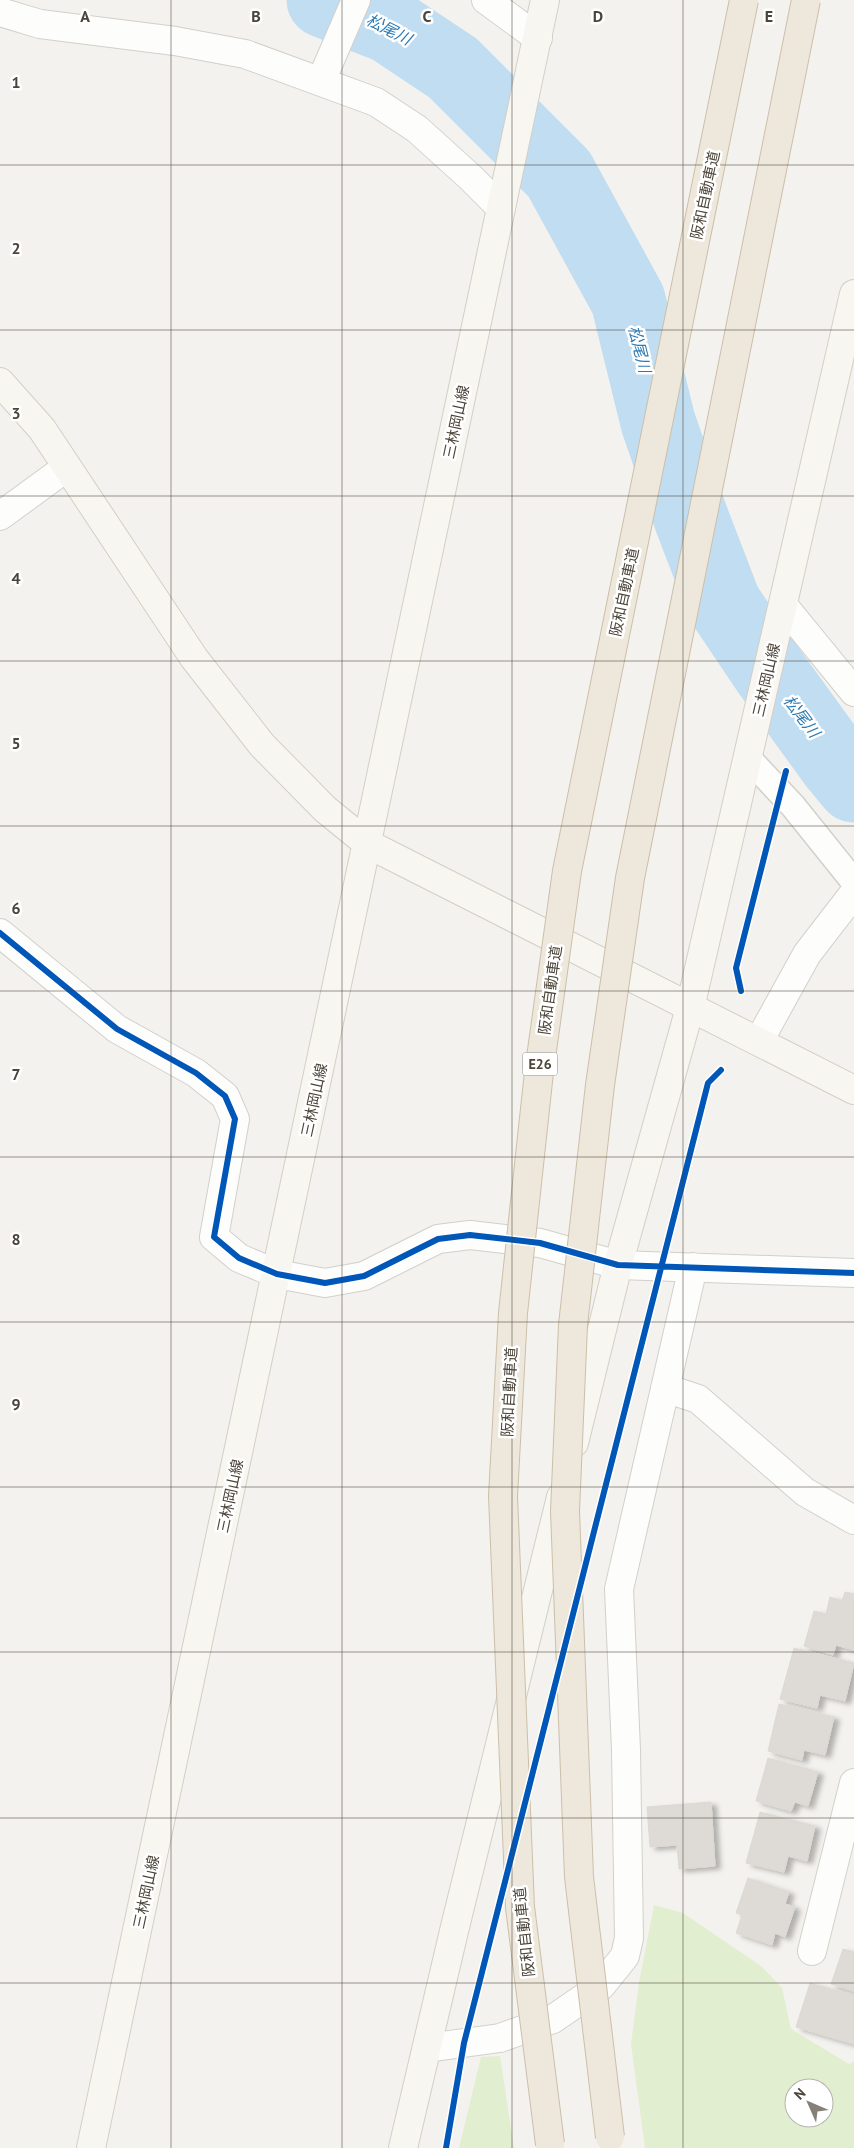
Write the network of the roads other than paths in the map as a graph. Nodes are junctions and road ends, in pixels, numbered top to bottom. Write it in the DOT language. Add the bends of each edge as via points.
graph roads {
  1 [pos="356,0"];
  2 [pos="486,0"];
  3 [pos="546,0"];
  4 [pos="744,0"];
  5 [pos="806,0"];
  6 [pos="0,12"];
  7 [pos="538,38"];
  8 [pos="321,81"];
  9 [pos="500,208"];
  10 [pos="854,294"];
  11 [pos="0,382"];
  12 [pos="67,467"];
  13 [pos="0,516"];
  14 [pos="781,615"];
  15 [pos="854,692"];
  16 [pos="751,746"];
  17 [pos="368,844"];
  18 [pos="854,882"];
  19 [pos="854,893"];
  20 [pos="0,933"];
  21 [pos="690,1008"];
  22 [pos="759,1041"];
  23 [pos="854,1090"];
  24 [pos="618,1265"];
  25 [pos="693,1267"];
  26 [pos="854,1273"];
  27 [pos="277,1274"];
  28 [pos="665,1388"];
  29 [pos="854,1520"];
  30 [pos="854,1783"];
  31 [pos="848,1832"];
  32 [pos="812,1952"];
  33 [pos="427,2048"];
  34 [pos="610,2137"];
  35 [pos="550,2144"];
  36 [pos="91,2148"];
  37 [pos="403,2148"];
  1 -- 8 [label="street"];
  2 -- 7 [label="street"];
  3 -- 7 [label="main road, 三林岡山線"];
  4 -- 35 [label="highway, 阪和自動車道 / E26, bridge" via="567,871 539,1072 513,1313 503,1496 520,1897"];
  5 -- 34 [label="highway, bridge" via="630,878 600,1085 573,1325 565,1511 579,1877"];
  6 -- 8 [label="street" via="40,24 175,41 245,54"];
  7 -- 9 [label="main road, 三林岡山線"];
  8 -- 9 [label="street" via="376,102 417,129"];
  9 -- 17 [label="main road, 三林岡山線"];
  10 -- 14 [label="main road, 三林岡山線"];
  11 -- 12 [label="main road" via="42,429"];
  12 -- 13 [label="street"];
  12 -- 17 [label="main road" via="194,658 262,745 325,810"];
  14 -- 15 [label="street"];
  14 -- 16 [label="main road, 三林岡山線"];
  16 -- 18 [label="lane" via="781,794"];
  16 -- 21 [label="main road, 三林岡山線"];
  17 -- 21 [label="main road"];
  17 -- 27 [label="main road, 三林岡山線"];
  19 -- 22 [label="street" via="807,954"];
  20 -- 27 [label="street" via="117,1029 196,1073 224,1096 235,1119 214,1237 239,1258"];
  21 -- 22 [label="main road"];
  21 -- 24 [label="main road, 三林岡山線"];
  22 -- 23 [label="main road"];
  24 -- 25 [label="street"];
  24 -- 27 [label="street" via="540,1243 470,1235 438,1239 364,1276 325,1283"];
  24 -- 33 [label="main road, 三林岡山線"];
  25 -- 26 [label="street"];
  25 -- 28 [label="street"];
  27 -- 36 [label="main road, 三林岡山線"];
  28 -- 29 [label="street" via="698,1399 805,1492"];
  28 -- 33 [label="street" via="619,1589 629,1918 625,1956 601,1986 553,2019 500,2038"];
  30 -- 31 [label="street"];
  31 -- 32 [label="street"];
  33 -- 37 [label="main road, 三林岡山線"];
}
